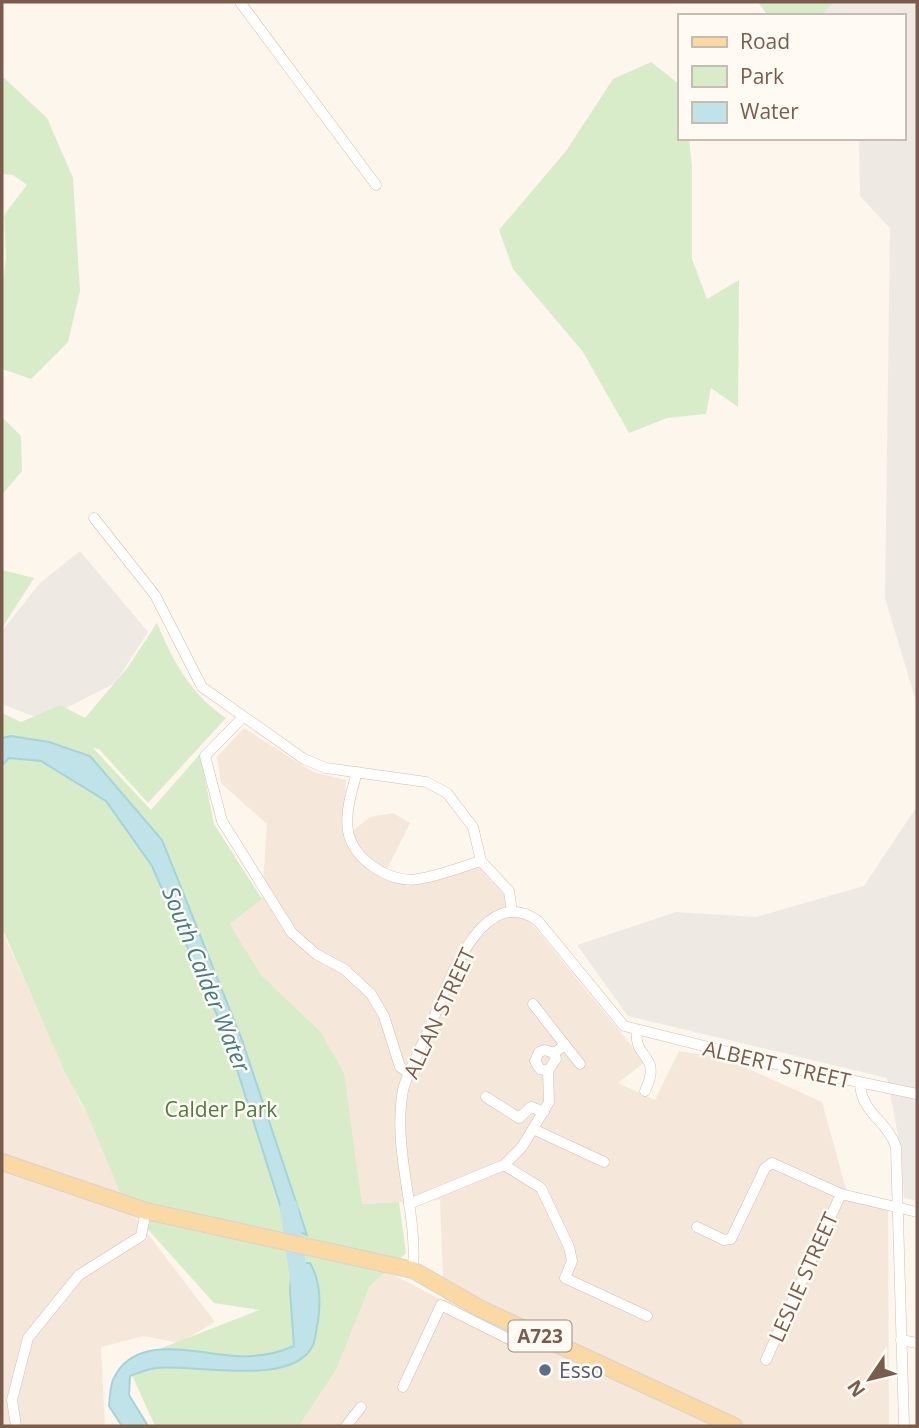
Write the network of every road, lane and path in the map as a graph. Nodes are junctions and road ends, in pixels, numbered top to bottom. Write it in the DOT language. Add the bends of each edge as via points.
graph roads {
  1 [pos="240,2"];
  2 [pos="376,185"];
  3 [pos="94,518"];
  4 [pos="243,717"];
  5 [pos="357,772"];
  6 [pos="481,861"];
  7 [pos="512,912"];
  8 [pos="533,1004"];
  9 [pos="637,1030"];
  10 [pos="565,1045"];
  11 [pos="554,1053"];
  12 [pos="580,1064"];
  13 [pos="548,1071"];
  14 [pos="410,1074"];
  15 [pos="860,1083"];
  16 [pos="645,1091"];
  17 [pos="917,1094"];
  18 [pos="486,1097"];
  19 [pos="544,1112"];
  20 [pos="533,1129"];
  21 [pos="2,1162"];
  22 [pos="604,1162"];
  23 [pos="504,1165"];
  24 [pos="841,1194"];
  25 [pos="409,1204"];
  26 [pos="898,1209"];
  27 [pos="146,1211"];
  28 [pos="917,1212"];
  29 [pos="697,1227"];
  30 [pos="413,1270"];
  31 [pos="647,1317"];
  32 [pos="537,1334"];
  33 [pos="901,1340"];
  34 [pos="917,1343"];
  35 [pos="765,1360"];
  36 [pos="403,1387"];
  37 [pos="361,1407"];
  38 [pos="16,1426"];
  39 [pos="346,1426"];
  40 [pos="734,1426"];
  41 [pos="904,1426"];
  1 -- 2 [label="street"];
  3 -- 4 [label="street" via="155,596 202,687"];
  4 -- 5 [label="street" via="304,759 326,768"];
  4 -- 14 [label="street" via="205,756 222,821 292,933 316,954 345,969 371,994 384,1016 400,1067"];
  5 -- 6 [label="street" via="426,782 447,793 473,827"];
  5 -- 6 [label="street" via="349,802 348,833 363,856 381,871 405,880 419,879"];
  6 -- 7 [label="street" via="509,891"];
  7 -- 9 [label="street" via="538,921 614,1018"];
  7 -- 14 [label="street, ALLAN STREET" via="490,920 465,948"];
  8 -- 10 [label="street"];
  9 -- 15 [label="street, ALBERT STREET"];
  9 -- 16 [label="street" via="635,1041 653,1074"];
  10 -- 11 [label="street"];
  10 -- 12 [label="street"];
  11 -- 13 [label="street" via="556,1063"];
  11 -- 13 [label="street" via="545,1050 536,1058 540,1069"];
  13 -- 19 [label="street" via="551,1092"];
  14 -- 25 [label="street, ALLAN STREET" via="404,1090 402,1143"];
  15 -- 17 [label="street, ALBERT STREET"];
  15 -- 26 [label="street" via="860,1100 892,1136 896,1147"];
  18 -- 19 [label="street" via="519,1118 531,1107"];
  19 -- 20 [label="street"];
  20 -- 22 [label="street"];
  20 -- 23 [label="street"];
  21 -- 27 [label="main road, A723"];
  23 -- 25 [label="street"];
  23 -- 31 [label="street" via="541,1188 569,1247 572,1261 565,1278"];
  24 -- 26 [label="street"];
  24 -- 29 [label="street" via="769,1164 731,1239 723,1240"];
  24 -- 35 [label="street, LESLIE STREET"];
  25 -- 30 [label="street, ALLAN STREET"];
  26 -- 28 [label="street"];
  26 -- 33 [label="street"];
  27 -- 30 [label="main road, A723"];
  27 -- 38 [label="street" via="141,1236 79,1275 28,1338 12,1400"];
  30 -- 32 [label="main road, A723"];
  32 -- 36 [label="street" via="523,1346 441,1305"];
  32 -- 40 [label="main road, A723"];
  33 -- 34 [label="street"];
  33 -- 41 [label="street"];
  37 -- 39 [label="street"];
}
